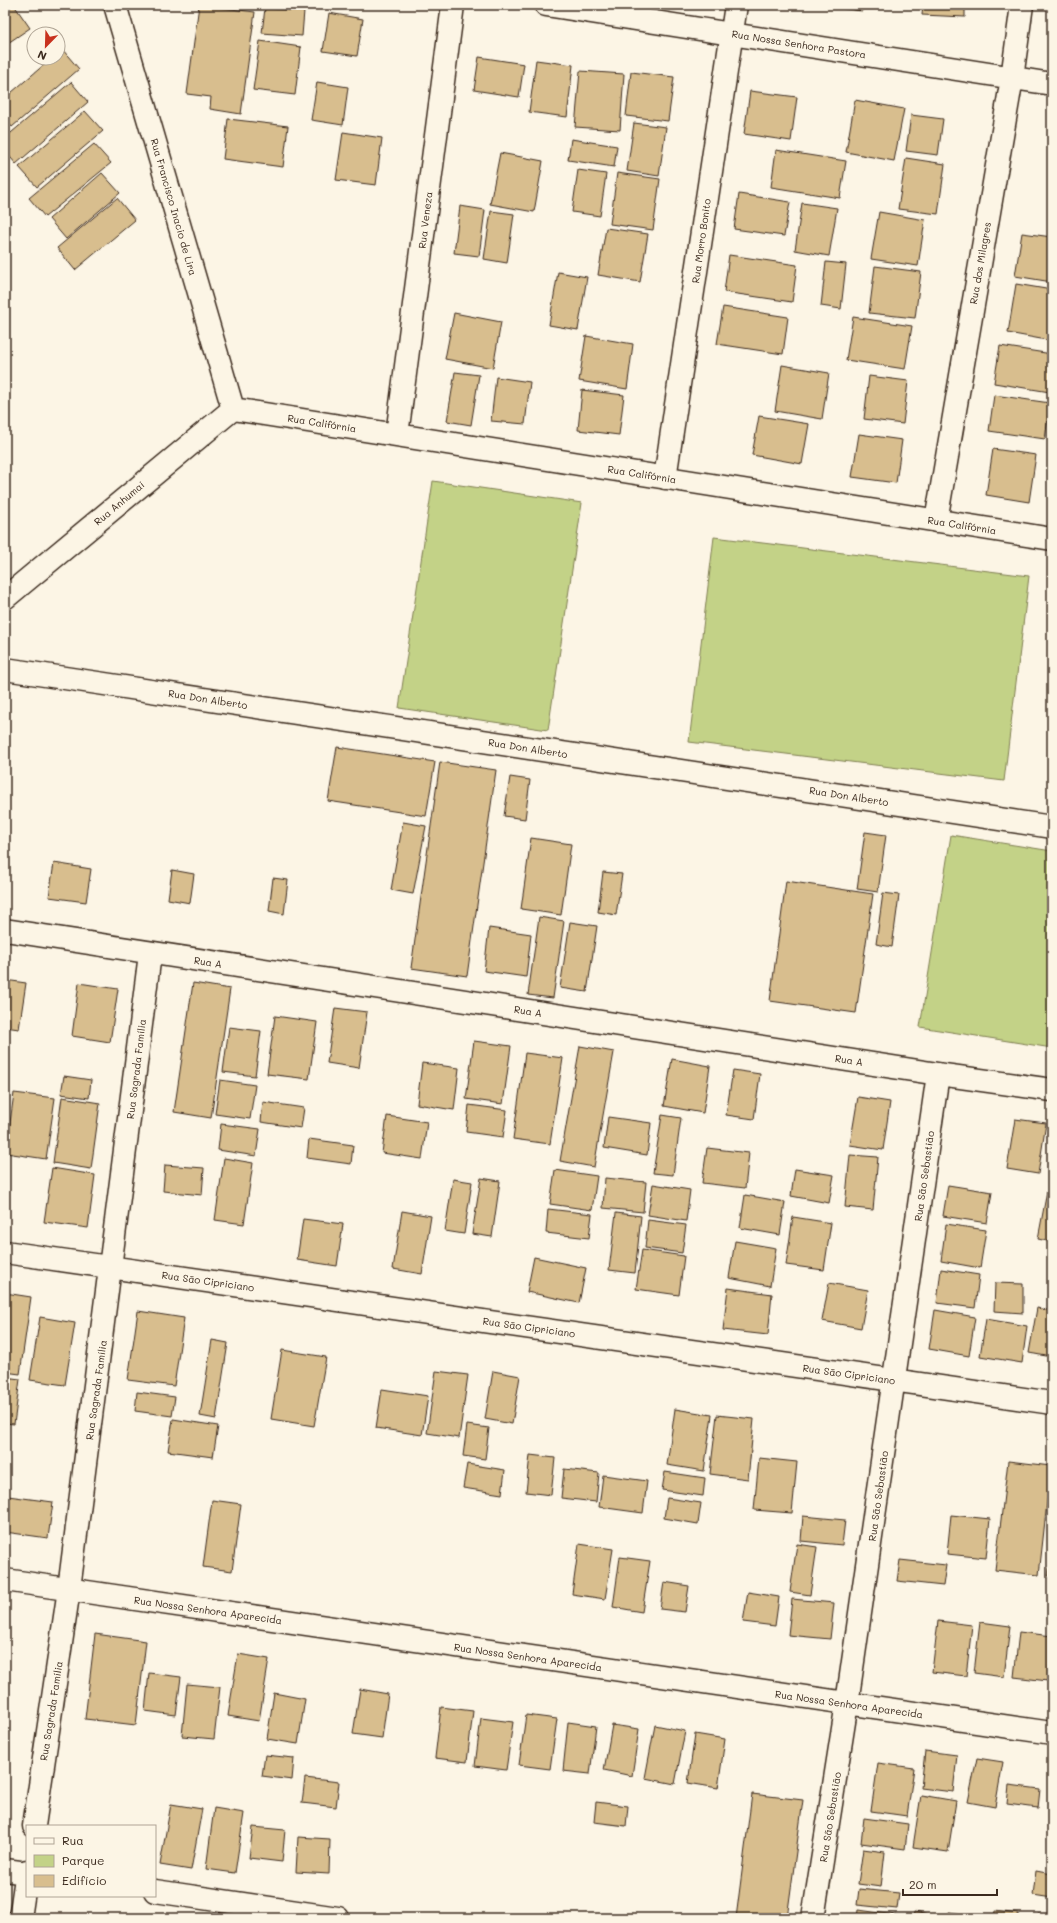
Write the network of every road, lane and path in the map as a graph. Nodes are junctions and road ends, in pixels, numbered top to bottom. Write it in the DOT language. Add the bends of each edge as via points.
graph roads {
  1 [pos="115,5"];
  2 [pos="453,5"];
  3 [pos="546,5"];
  4 [pos="736,5"];
  5 [pos="1022,5"];
  6 [pos="732,33"];
  7 [pos="1012,78"];
  8 [pos="1052,84"];
  9 [pos="233,409"];
  10 [pos="397,435"];
  11 [pos="665,478"];
  12 [pos="936,521"];
  13 [pos="1052,539"];
  14 [pos="5,598"];
  15 [pos="5,669"];
  16 [pos="1052,827"];
  17 [pos="5,930"];
  18 [pos="150,954"];
  19 [pos="938,1074"];
  20 [pos="1052,1090"];
  21 [pos="5,1252"];
  22 [pos="112,1267"];
  23 [pos="895,1380"];
  24 [pos="1052,1403"];
  25 [pos="5,1580"];
  26 [pos="69,1590"];
  27 [pos="847,1703"];
  28 [pos="1052,1733"];
  29 [pos="34,1825"];
  30 [pos="5,1870"];
  31 [pos="26,1872"];
  32 [pos="26,1879"];
  33 [pos="156,1891"];
  34 [pos="298,1915"];
  35 [pos="20,1918"];
  36 [pos="338,1918"];
  37 [pos="814,1918"];
  1 -- 9 [label="street, Rua Francisco Inacio de Lira"];
  2 -- 10 [label="street, Rua Veneza"];
  3 -- 6 [label="street, Rua Nossa Senhora Pastora"];
  4 -- 6 [label="street, Rua Morro Bonito"];
  5 -- 7 [label="street, Rua dos Milagres"];
  6 -- 7 [label="street, Rua Nossa Senhora Pastora"];
  6 -- 11 [label="street, Rua Morro Bonito"];
  7 -- 8 [label="street, Rua Nossa Senhora Pastora"];
  7 -- 12 [label="street, Rua dos Milagres"];
  9 -- 10 [label="street, Rua Califórnia"];
  9 -- 14 [label="street, Rua Anhumai"];
  10 -- 11 [label="street, Rua Califórnia"];
  11 -- 12 [label="street, Rua Califórnia"];
  12 -- 13 [label="street, Rua Califórnia"];
  15 -- 16 [label="street, Rua Don Alberto"];
  17 -- 18 [label="street, Rua A"];
  18 -- 19 [label="street, Rua A"];
  18 -- 22 [label="street, Rua Sagrada Família"];
  19 -- 20 [label="street, Rua A"];
  19 -- 23 [label="street, Rua São Sebastião"];
  21 -- 22 [label="street, Rua São Cipriciano"];
  22 -- 23 [label="street, Rua São Cipriciano"];
  22 -- 26 [label="street, Rua Sagrada Família"];
  23 -- 24 [label="street, Rua São Cipriciano"];
  23 -- 27 [label="street, Rua São Sebastião"];
  25 -- 26 [label="street, Rua Nossa Senhora Aparecida"];
  26 -- 27 [label="street, Rua Nossa Senhora Aparecida"];
  26 -- 29 [label="street, Rua Sagrada Família"];
  27 -- 28 [label="street, Rua Nossa Senhora Aparecida"];
  27 -- 37 [label="street, Rua São Sebastião"];
  30 -- 31 [label="street"];
  32 -- 35 [label="street"];
  33 -- 34 [label="street"];
  34 -- 36 [label="street"];
}
